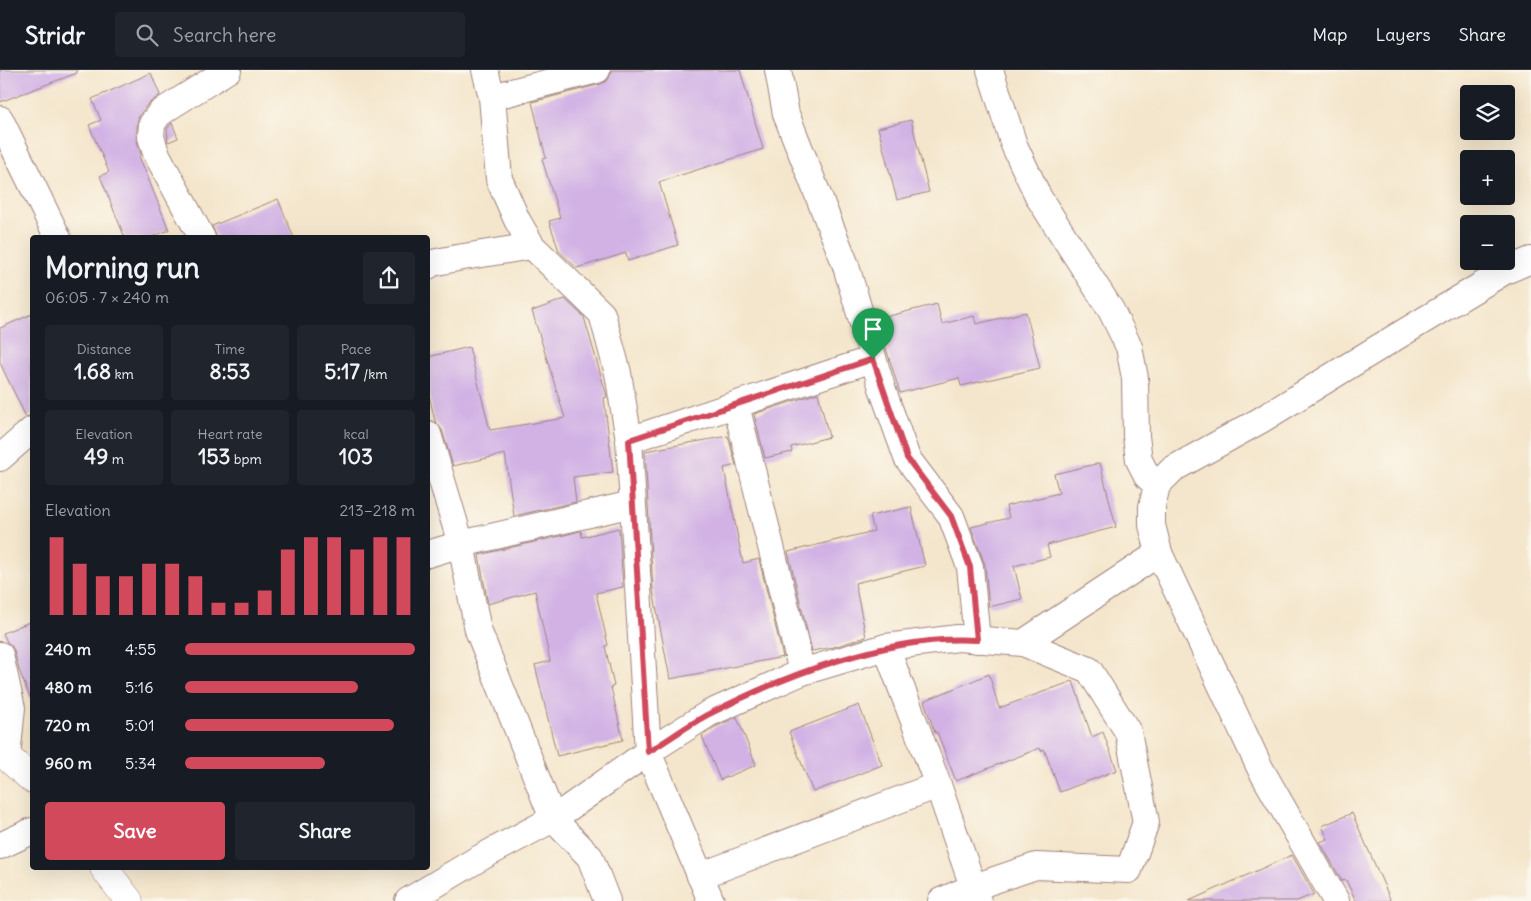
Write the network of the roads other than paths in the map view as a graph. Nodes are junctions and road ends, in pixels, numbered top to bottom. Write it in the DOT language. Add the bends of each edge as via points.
graph roads {
  1 [pos="228,70"];
  2 [pos="485,70"];
  3 [pos="597,70"];
  4 [pos="778,70"];
  5 [pos="990,70"];
  6 [pos="492,97"];
  7 [pos="1,124"];
  8 [pos="56,235"];
  9 [pos="200,235"];
  10 [pos="532,246"];
  11 [pos="1531,260"];
  12 [pos="430,264"];
  13 [pos="873,359"];
  14 [pos="736,405"];
  15 [pos="30,432"];
  16 [pos="629,440"];
  17 [pos="430,441"];
  18 [pos="0,458"];
  19 [pos="1157,485"];
  20 [pos="632,504"];
  21 [pos="461,544"];
  22 [pos="1159,552"];
  23 [pos="430,553"];
  24 [pos="977,640"];
  25 [pos="1023,643"];
  26 [pos="886,647"];
  27 [pos="0,655"];
  28 [pos="802,672"];
  29 [pos="648,752"];
  30 [pos="4,755"];
  31 [pos="30,777"];
  32 [pos="938,785"];
  33 [pos="553,819"];
  34 [pos="30,832"];
  35 [pos="0,846"];
  36 [pos="106,870"];
  37 [pos="700,876"];
  38 [pos="976,894"];
  39 [pos="129,901"];
  40 [pos="408,901"];
  41 [pos="607,901"];
  42 [pos="710,901"];
  43 [pos="941,901"];
  44 [pos="1336,901"];
  1 -- 9 [label="street" via="159,114 152,124 151,137 156,153"];
  2 -- 6 [label="street"];
  3 -- 6 [label="street"];
  4 -- 13 [label="street" via="786,114 845,263"];
  5 -- 19 [label="street" via="1014,145 1038,198 1111,310 1130,347 1135,378 1139,460"];
  6 -- 10 [label="street" via="499,179"];
  7 -- 8 [label="street"];
  10 -- 12 [label="street"];
  10 -- 16 [label="street" via="602,314 618,373"];
  11 -- 19 [label="street" via="1505,271 1261,420 1173,469"];
  13 -- 14 [label="street"];
  13 -- 24 [label="street" via="907,458 951,516 970,567"];
  14 -- 16 [label="street"];
  14 -- 28 [label="street"];
  15 -- 18 [label="street"];
  16 -- 20 [label="street"];
  17 -- 21 [label="street"];
  19 -- 22 [label="street" via="1152,525"];
  20 -- 21 [label="street"];
  20 -- 29 [label="street"];
  21 -- 23 [label="street"];
  21 -- 33 [label="street" via="478,630"];
  22 -- 25 [label="street"];
  22 -- 44 [label="street" via="1260,768"];
  24 -- 25 [label="street"];
  24 -- 26 [label="street" via="958,638"];
  25 -- 38 [label="street" via="1089,670 1128,732 1146,822 1129,870 1036,866"];
  26 -- 28 [label="street"];
  26 -- 32 [label="street"];
  27 -- 30 [label="street" via="12,708"];
  28 -- 29 [label="street" via="708,714"];
  29 -- 33 [label="street"];
  29 -- 37 [label="street"];
  30 -- 31 [label="street"];
  32 -- 37 [label="street"];
  32 -- 38 [label="street"];
  33 -- 40 [label="street" via="478,858"];
  33 -- 41 [label="street" via="590,857"];
  34 -- 35 [label="street"];
  36 -- 39 [label="street"];
  37 -- 42 [label="street"];
  38 -- 43 [label="street"];
}
